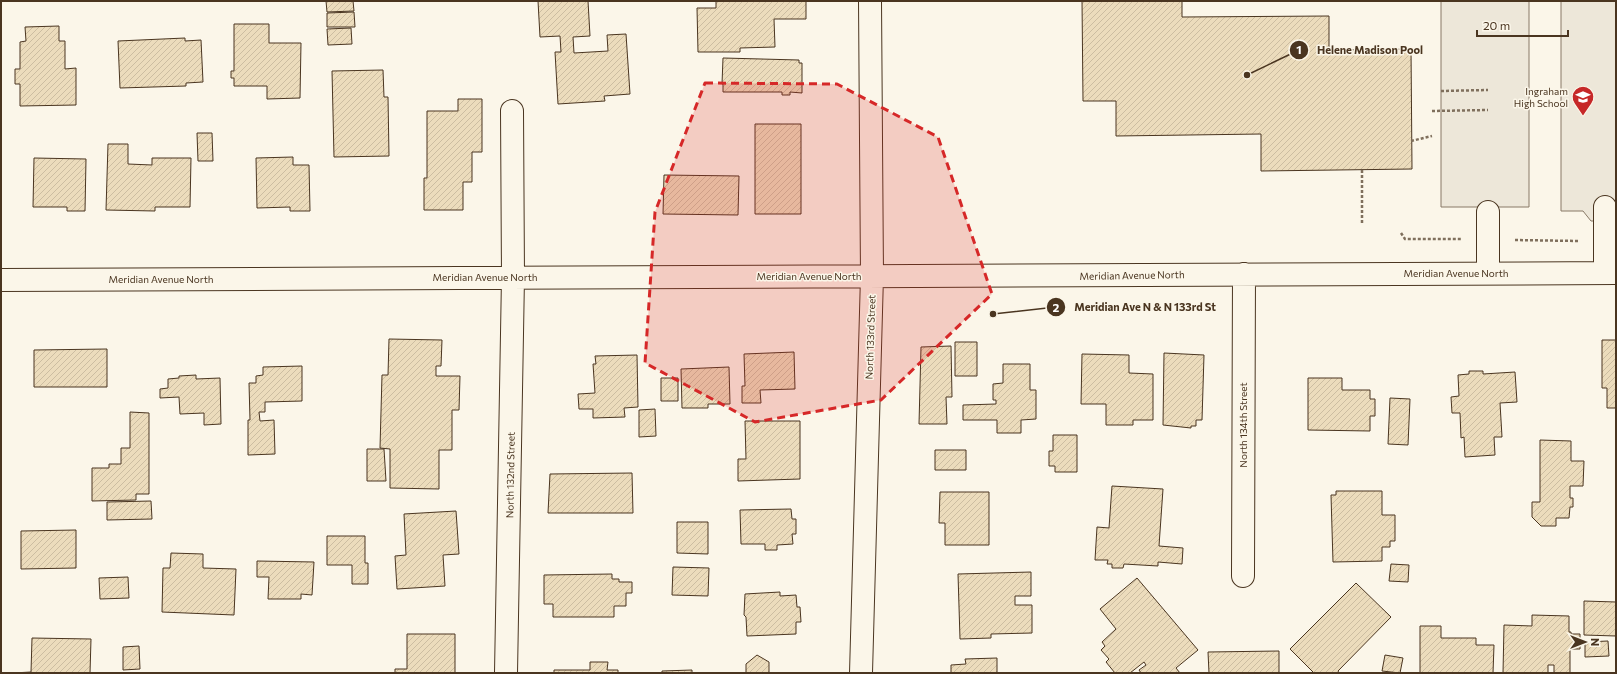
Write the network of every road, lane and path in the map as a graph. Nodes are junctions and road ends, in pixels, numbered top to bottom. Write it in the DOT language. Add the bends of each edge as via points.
graph roads {
  1 [pos="870,1"];
  2 [pos="1488,90"];
  3 [pos="1441,91"];
  4 [pos="512,110"];
  5 [pos="1432,110"];
  6 [pos="1488,110"];
  7 [pos="1432,136"];
  8 [pos="1411,141"];
  9 [pos="1362,170"];
  10 [pos="1605,207"];
  11 [pos="1488,212"];
  12 [pos="1362,224"];
  13 [pos="1402,233"];
  14 [pos="1466,240"];
  15 [pos="1510,240"];
  16 [pos="1585,241"];
  17 [pos="1488,273"];
  18 [pos="1610,273"];
  19 [pos="1244,274"];
  20 [pos="872,276"];
  21 [pos="513,277"];
  22 [pos="1,280"];
  23 [pos="1243,576"];
  24 [pos="506,673"];
  25 [pos="861,673"];
  1 -- 20 [label="street, North 133rd Street"];
  2 -- 3 [label="path"];
  4 -- 21 [label="street, North 132nd Street"];
  5 -- 6 [label="path"];
  7 -- 8 [label="path"];
  9 -- 12 [label="path"];
  10 -- 18 [label="street"];
  11 -- 17 [label="street"];
  13 -- 14 [label="path" via="1405,239"];
  15 -- 16 [label="path"];
  17 -- 18 [label="street, Meridian Avenue North"];
  17 -- 19 [label="street, Meridian Avenue North"];
  19 -- 20 [label="street, Meridian Avenue North"];
  19 -- 23 [label="street, North 134th Street"];
  20 -- 21 [label="street, Meridian Avenue North"];
  20 -- 25 [label="street, North 133rd Street"];
  21 -- 22 [label="street, Meridian Avenue North"];
  21 -- 24 [label="street, North 132nd Street"];
}
